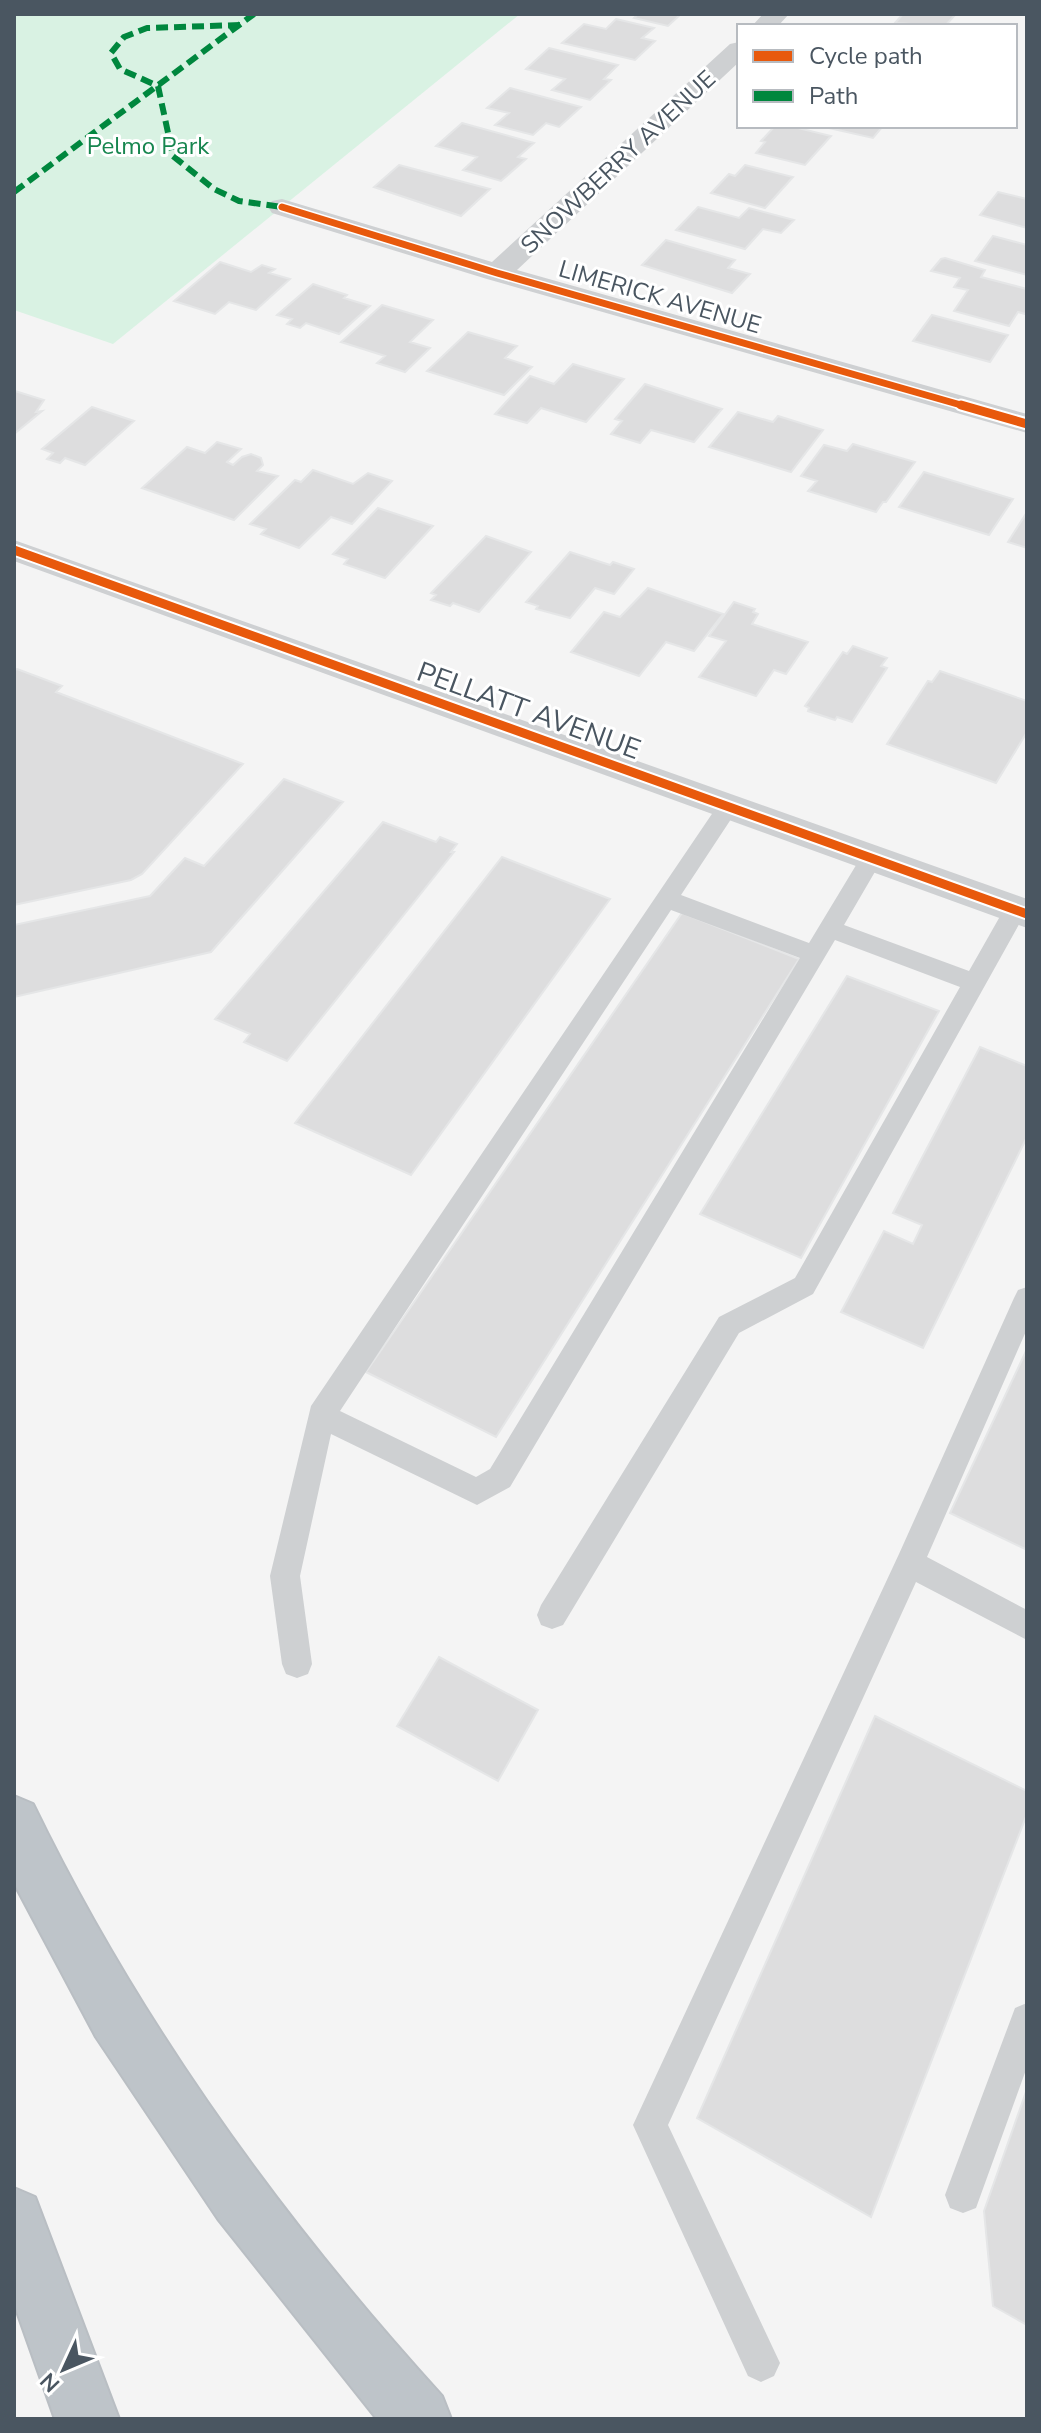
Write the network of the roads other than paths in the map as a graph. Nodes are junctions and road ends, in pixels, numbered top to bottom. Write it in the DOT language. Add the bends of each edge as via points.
graph roads {
  1 [pos="737,51"];
  2 [pos="282,207"];
  3 [pos="497,273"];
  4 [pos="1027,424"];
  5 [pos="14,550"];
  6 [pos="728,807"];
  7 [pos="872,858"];
  8 [pos="667,899"];
  9 [pos="1021,912"];
  10 [pos="830,929"];
  11 [pos="815,954"];
  12 [pos="975,983"];
  13 [pos="1027,1298"];
  14 [pos="321,1415"];
  15 [pos="910,1563"];
  16 [pos="552,1615"];
  17 [pos="1027,1626"];
  18 [pos="297,1664"];
  19 [pos="14,1823"];
  20 [pos="1027,2020"];
  21 [pos="963,2195"];
  22 [pos="14,2218"];
  23 [pos="761,2363"];
  24 [pos="87,2419"];
  25 [pos="419,2419"];
  1 -- 3 [label="street, SNOWBERRY AVENUE"];
  2 -- 3 [label="street, LIMERICK AVENUE"];
  3 -- 4 [label="street, LIMERICK AVENUE"];
  5 -- 6 [label="street, PELLATT AVENUE"];
  6 -- 7 [label="street, PELLATT AVENUE"];
  6 -- 8 [label="lane"];
  7 -- 9 [label="street, PELLATT AVENUE"];
  7 -- 10 [label="lane"];
  8 -- 11 [label="lane"];
  8 -- 14 [label="lane"];
  9 -- 12 [label="lane"];
  10 -- 11 [label="lane"];
  10 -- 12 [label="lane"];
  11 -- 14 [label="lane" via="500,1478 477,1492"];
  12 -- 16 [label="lane" via="804,1286 729,1325"];
  13 -- 15 [label="lane"];
  14 -- 18 [label="lane" via="285,1576"];
  15 -- 17 [label="lane"];
  15 -- 23 [label="lane" via="650,2125"];
  19 -- 25 [label="highway" via="87,1970 180,2116 272,2242"];
  20 -- 21 [label="lane"];
  22 -- 24 [label="highway"];
}
